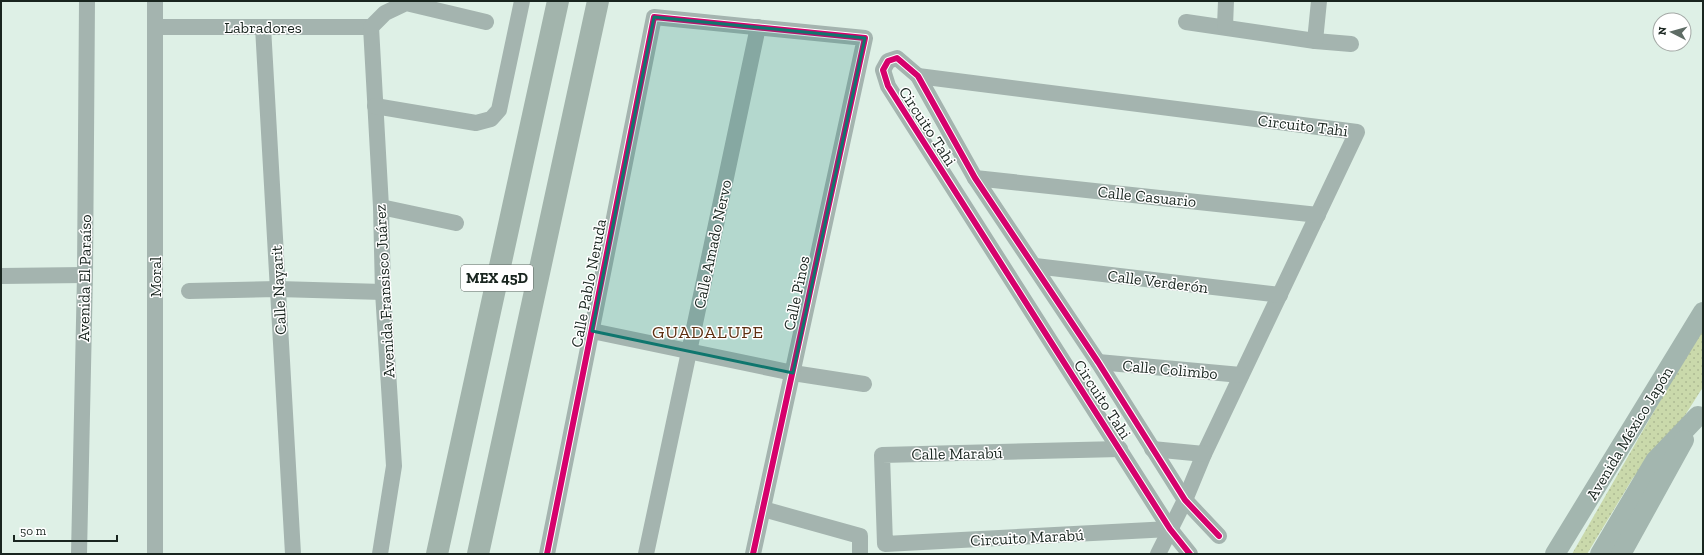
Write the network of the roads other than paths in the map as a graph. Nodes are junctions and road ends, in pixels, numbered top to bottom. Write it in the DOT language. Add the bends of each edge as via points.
graph roads {
  1 [pos="87,1"];
  2 [pos="155,1"];
  3 [pos="522,1"];
  4 [pos="558,1"];
  5 [pos="598,1"];
  6 [pos="1226,1"];
  7 [pos="1319,1"];
  8 [pos="486,22"];
  9 [pos="1186,22"];
  10 [pos="1225,26"];
  11 [pos="155,27"];
  12 [pos="263,27"];
  13 [pos="371,27"];
  14 [pos="758,27"];
  15 [pos="1315,41"];
  16 [pos="1351,44"];
  17 [pos="918,76"];
  18 [pos="375,106"];
  19 [pos="975,178"];
  20 [pos="381,207"];
  21 [pos="1318,215"];
  22 [pos="456,223"];
  23 [pos="1035,266"];
  24 [pos="85,275"];
  25 [pos="1,276"];
  26 [pos="278,289"];
  27 [pos="190,291"];
  28 [pos="382,292"];
  29 [pos="1280,295"];
  30 [pos="1703,312"];
  31 [pos="592,331"];
  32 [pos="689,351"];
  33 [pos="1098,362"];
  34 [pos="793,373"];
  35 [pos="1241,375"];
  36 [pos="864,384"];
  37 [pos="1700,412"];
  38 [pos="1120,449"];
  39 [pos="1152,449"];
  40 [pos="1204,454"];
  41 [pos="1185,500"];
  42 [pos="763,509"];
  43 [pos="1170,529"];
  44 [pos="1219,536"];
  45 [pos="885,544"];
  46 [pos="79,554"];
  47 [pos="155,554"];
  48 [pos="293,554"];
  49 [pos="374,554"];
  50 [pos="380,554"];
  51 [pos="437,554"];
  52 [pos="478,554"];
  53 [pos="547,554"];
  54 [pos="646,554"];
  55 [pos="753,554"];
  56 [pos="860,554"];
  57 [pos="1158,554"];
  58 [pos="1190,554"];
  59 [pos="1555,554"];
  60 [pos="1600,554"];
  61 [pos="1621,554"];
  1 -- 24 [label="street, Avenida El Paraíso"];
  2 -- 11 [label="street, Moral"];
  3 -- 18 [label="street" via="499,110 491,119 476,123"];
  4 -- 51 [label="highway, MEX 45D"];
  5 -- 52 [label="highway, MEX 45D"];
  6 -- 10 [label="street"];
  7 -- 15 [label="street"];
  8 -- 13 [label="street" via="406,3 385,13"];
  9 -- 10 [label="street"];
  10 -- 15 [label="street"];
  11 -- 12 [label="street, Labradores"];
  11 -- 47 [label="street, Moral"];
  12 -- 13 [label="street, Labradores"];
  12 -- 26 [label="street, Calle Nayarit"];
  13 -- 18 [label="street, Avenida Fransisco Juárez"];
  14 -- 31 [label="street, Calle Pablo Neruda" via="654,17"];
  14 -- 32 [label="street, Calle Amado Nervo"];
  14 -- 34 [label="street, Calle Pinos" via="865,38"];
  15 -- 16 [label="street"];
  17 -- 19 [label="street, Circuito Tahi"];
  17 -- 21 [label="street, Circuito Tahi" via="1357,132"];
  17 -- 38 [label="street, Circuito Tahi" via="897,58 888,61 883,70 888,86"];
  18 -- 20 [label="street, Avenida Fransisco Juárez"];
  19 -- 21 [label="street, Calle Casuario"];
  19 -- 23 [label="street, Circuito Tahi"];
  20 -- 22 [label="street"];
  20 -- 28 [label="street, Avenida Fransisco Juárez"];
  21 -- 29 [label="street, Circuito Tahi"];
  23 -- 29 [label="street, Calle Verderón"];
  23 -- 33 [label="street, Circuito Tahi"];
  24 -- 25 [label="street"];
  24 -- 46 [label="street, Avenida El Paraíso"];
  26 -- 27 [label="street"];
  26 -- 28 [label="street"];
  26 -- 48 [label="street, Calle Nayarit"];
  28 -- 50 [label="street, Avenida Fransisco Juárez" via="394,466"];
  29 -- 35 [label="street, Circuito Tahi"];
  30 -- 59 [label="main road, Avenida México Japón"];
  31 -- 32 [label="street"];
  31 -- 53 [label="street, Calle Pablo Neruda"];
  32 -- 34 [label="street"];
  32 -- 54 [label="street, Calle Amado Nervo"];
  33 -- 35 [label="street, Calle Colimbo"];
  33 -- 39 [label="street, Circuito Tahi"];
  34 -- 36 [label="street"];
  34 -- 42 [label="street, Calle Pinos"];
  35 -- 40 [label="street, Circuito Tahi"];
  37 -- 60 [label="main road" via="1655,461"];
  37 -- 61 [label="main road"];
  38 -- 43 [label="street, Circuito Tahi"];
  38 -- 45 [label="street, Calle Marabú" via="882,455"];
  39 -- 40 [label="street"];
  39 -- 41 [label="street, Circuito Tahi"];
  40 -- 41 [label="street, Circuito Tahi"];
  41 -- 43 [label="street"];
  41 -- 44 [label="street, Circuito Tahi"];
  42 -- 55 [label="street, Calle Pinos"];
  42 -- 56 [label="street" via="860,536"];
  43 -- 45 [label="street, Circuito Marabú"];
  43 -- 57 [label="street"];
  43 -- 58 [label="street, Circuito Tahi"];
  49 -- 50 [label="street"];
}
